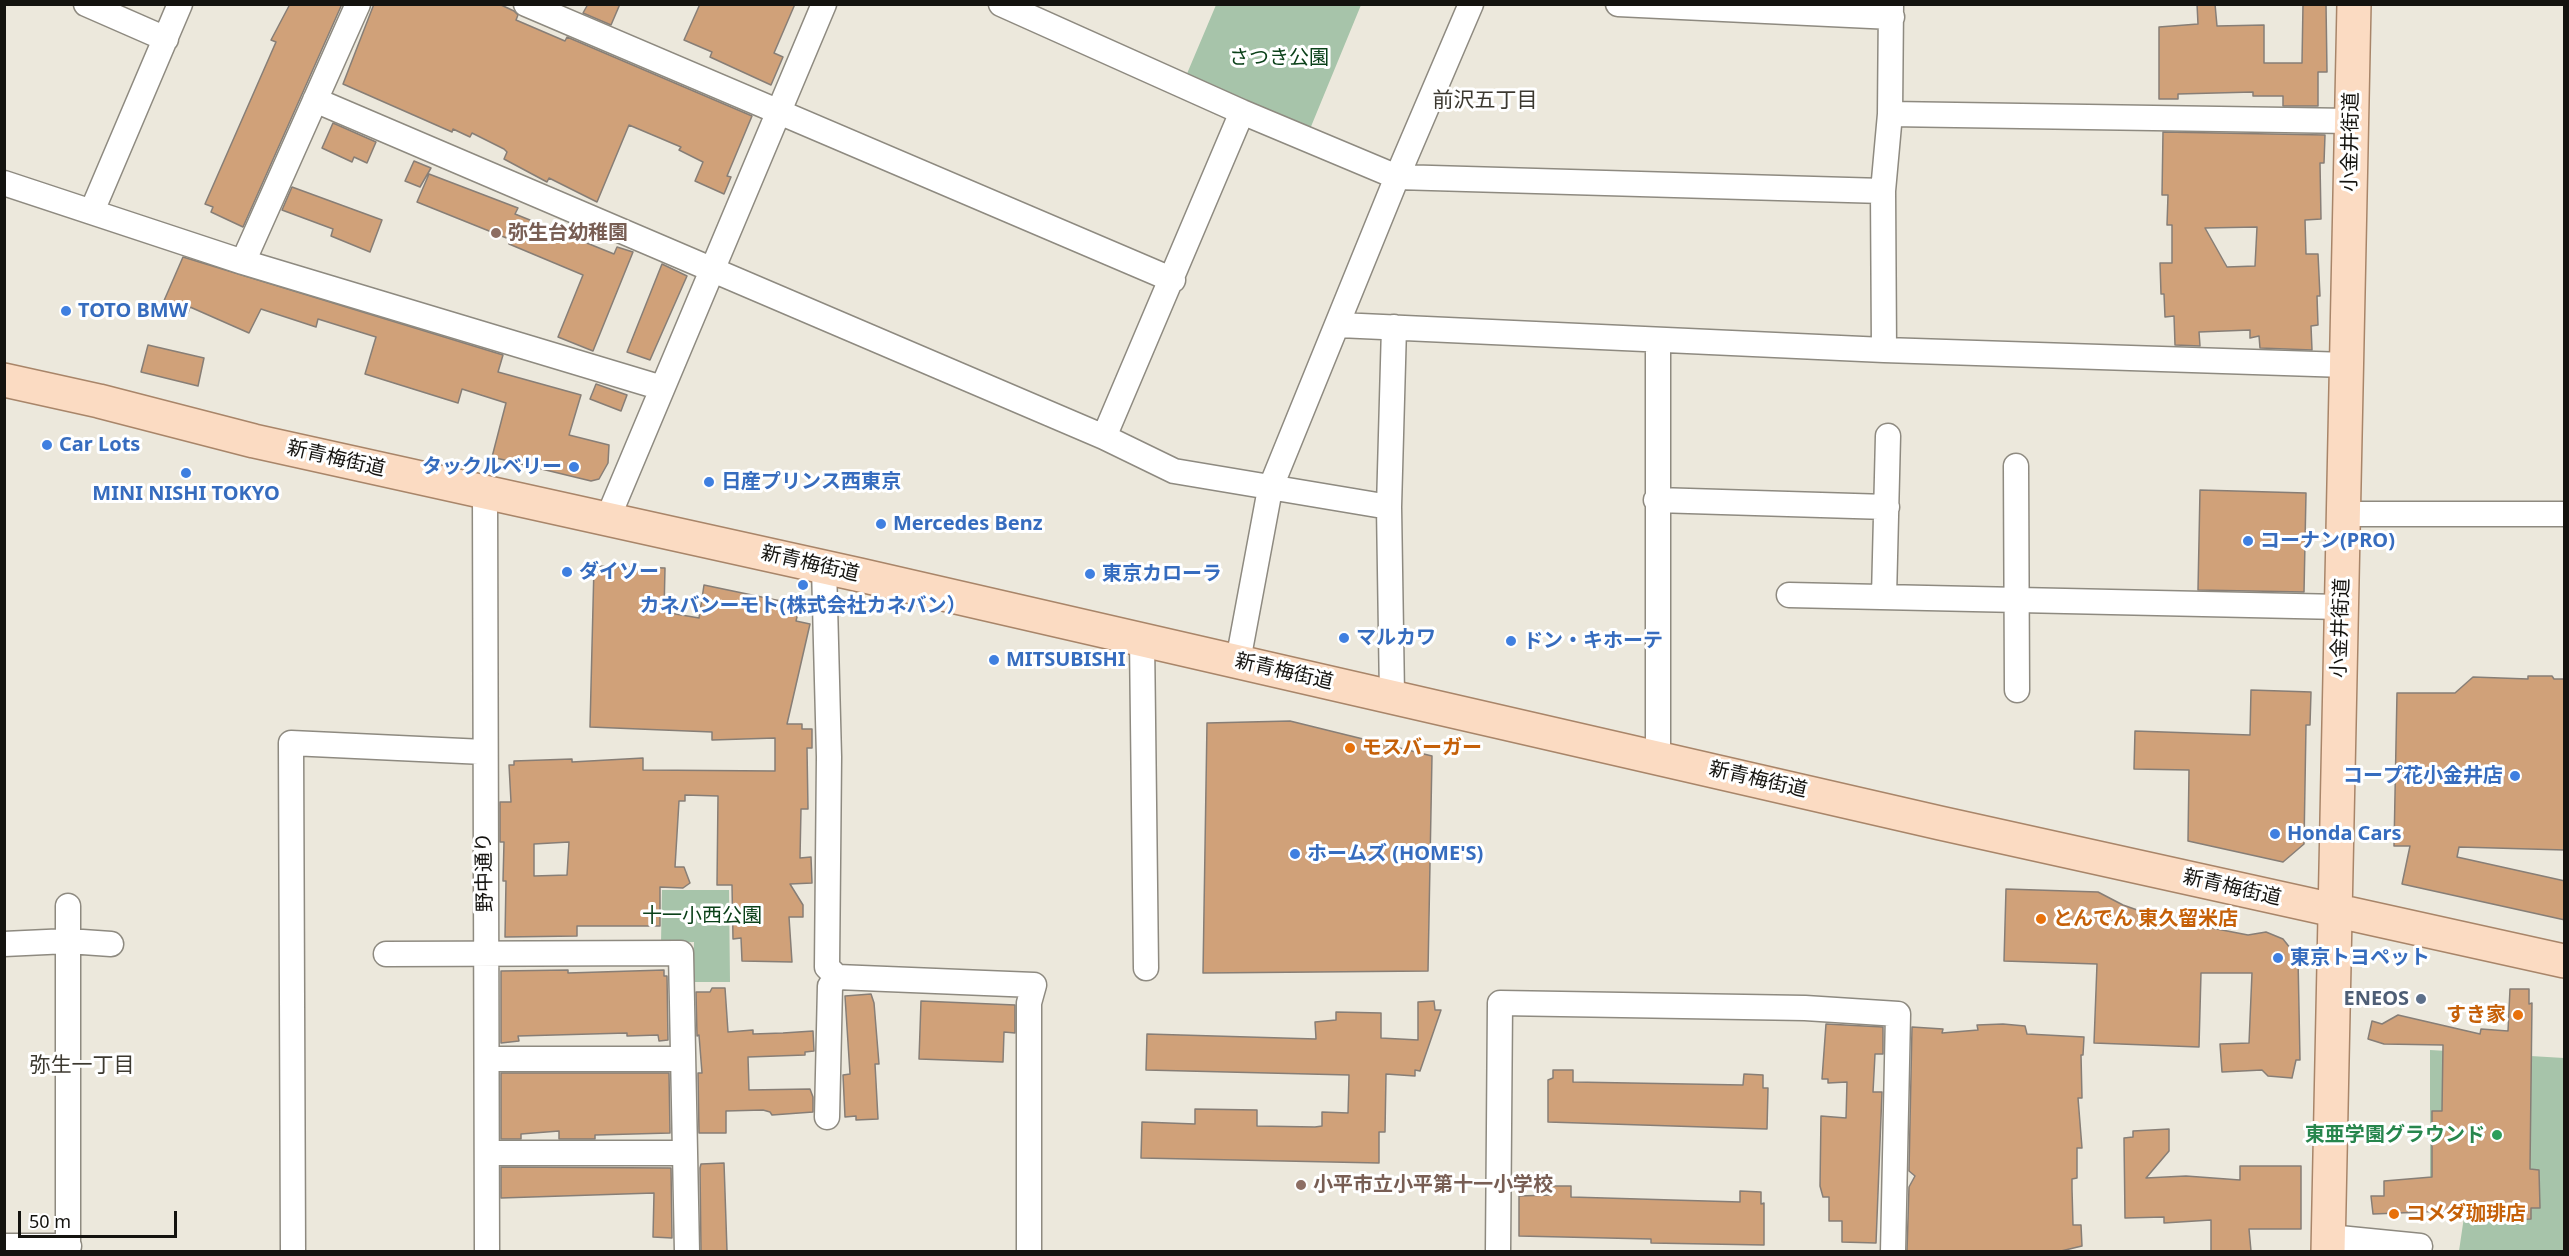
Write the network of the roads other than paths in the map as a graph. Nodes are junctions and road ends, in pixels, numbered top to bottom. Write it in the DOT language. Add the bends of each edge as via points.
graph roads {
  1 [pos="86,4"];
  2 [pos="180,4"];
  3 [pos="358,4"];
  4 [pos="526,4"];
  5 [pos="824,4"];
  6 [pos="1001,4"];
  7 [pos="1472,4"];
  8 [pos="1618,4"];
  9 [pos="2354,4"];
  10 [pos="1892,10"];
  11 [pos="165,39"];
  12 [pos="315,100"];
  13 [pos="779,111"];
  14 [pos="1242,112"];
  15 [pos="1890,114"];
  16 [pos="2351,121"];
  17 [pos="1397,177"];
  18 [pos="4,183"];
  19 [pos="1882,191"];
  20 [pos="92,211"];
  21 [pos="243,262"];
  22 [pos="711,269"];
  23 [pos="1173,280"];
  24 [pos="1339,325"];
  25 [pos="1394,327"];
  26 [pos="1658,340"];
  27 [pos="1884,350"];
  28 [pos="2346,365"];
  29 [pos="4,380"];
  30 [pos="662,388"];
  31 [pos="1888,436"];
  32 [pos="1104,437"];
  33 [pos="2016,466"];
  34 [pos="1270,489"];
  35 [pos="485,493"];
  36 [pos="1656,500"];
  37 [pos="1389,507"];
  38 [pos="1887,507"];
  39 [pos="2344,514"];
  40 [pos="2565,514"];
  41 [pos="607,520"];
  42 [pos="824,567"];
  43 [pos="1790,596"];
  44 [pos="1884,597"];
  45 [pos="2016,600"];
  46 [pos="2341,607"];
  47 [pos="1142,639"];
  48 [pos="1238,661"];
  49 [pos="2017,690"];
  50 [pos="1392,696"];
  51 [pos="484,752"];
  52 [pos="1658,756"];
  53 [pos="68,906"];
  54 [pos="2334,911"];
  55 [pos="68,941"];
  56 [pos="4,944"];
  57 [pos="111,944"];
  58 [pos="386,954"];
  59 [pos="487,955"];
  60 [pos="2565,961"];
  61 [pos="1146,968"];
  62 [pos="837,977"];
  63 [pos="487,1059"];
  64 [pos="683,1059"];
  65 [pos="827,1117"];
  66 [pos="488,1153"];
  67 [pos="685,1153"];
  68 [pos="2328,1244"];
  69 [pos="4,1246"];
  70 [pos="2420,1246"];
  71 [pos="68,1249"];
  72 [pos="293,1251"];
  73 [pos="487,1251"];
  74 [pos="687,1251"];
  75 [pos="1029,1251"];
  76 [pos="1498,1251"];
  77 [pos="1893,1251"];
  1 -- 11 [label="street"];
  2 -- 11 [label="street"];
  3 -- 12 [label="street"];
  4 -- 13 [label="street"];
  5 -- 13 [label="street"];
  6 -- 14 [label="street"];
  7 -- 17 [label="street"];
  8 -- 10 [label="street"];
  9 -- 16 [label="main road, 小金井街道"];
  10 -- 15 [label="street"];
  11 -- 20 [label="street"];
  12 -- 21 [label="street"];
  12 -- 22 [label="street"];
  13 -- 22 [label="street"];
  13 -- 23 [label="street"];
  14 -- 17 [label="street"];
  14 -- 23 [label="street"];
  15 -- 16 [label="street"];
  15 -- 19 [label="street"];
  16 -- 28 [label="main road, 小金井街道"];
  17 -- 19 [label="street"];
  17 -- 24 [label="street"];
  18 -- 20 [label="street"];
  19 -- 27 [label="street"];
  20 -- 21 [label="street"];
  21 -- 30 [label="street"];
  22 -- 30 [label="street"];
  22 -- 32 [label="street"];
  23 -- 32 [label="street"];
  24 -- 25 [label="street"];
  24 -- 34 [label="street"];
  25 -- 26 [label="street"];
  25 -- 37 [label="street"];
  26 -- 27 [label="street"];
  26 -- 36 [label="street"];
  27 -- 28 [label="street"];
  28 -- 39 [label="main road, 小金井街道"];
  29 -- 35 [label="main road, 新青梅街道"];
  30 -- 41 [label="street"];
  31 -- 38 [label="street"];
  32 -- 34 [label="street" via="1173,471"];
  33 -- 45 [label="street"];
  34 -- 37 [label="street"];
  34 -- 48 [label="street"];
  35 -- 41 [label="main road, 新青梅街道"];
  35 -- 51 [label="street, 野中通り"];
  36 -- 38 [label="street"];
  36 -- 52 [label="street"];
  37 -- 50 [label="street"];
  38 -- 44 [label="street"];
  39 -- 40 [label="street"];
  39 -- 46 [label="main road, 小金井街道"];
  41 -- 42 [label="main road, 新青梅街道"];
  42 -- 47 [label="main road, 新青梅街道"];
  42 -- 62 [label="street" via="829,757 827,967"];
  43 -- 44 [label="street"];
  44 -- 45 [label="street"];
  45 -- 46 [label="street"];
  45 -- 49 [label="street"];
  46 -- 54 [label="main road, 小金井街道"];
  47 -- 48 [label="main road, 新青梅街道"];
  47 -- 61 [label="street"];
  48 -- 50 [label="main road, 新青梅街道"];
  50 -- 52 [label="main road, 新青梅街道"];
  51 -- 59 [label="street, 野中通り"];
  51 -- 72 [label="street" via="291,743"];
  52 -- 54 [label="main road, 新青梅街道"];
  53 -- 55 [label="street"];
  54 -- 60 [label="main road, 新青梅街道"];
  54 -- 68 [label="main road, 小金井街道"];
  55 -- 56 [label="street"];
  55 -- 57 [label="street"];
  55 -- 71 [label="street"];
  58 -- 59 [label="street"];
  59 -- 63 [label="street, 野中通り"];
  59 -- 64 [label="street" via="681,953"];
  62 -- 65 [label="street" via="830,986"];
  62 -- 75 [label="street" via="1034,985 1029,1003"];
  63 -- 64 [label="street"];
  63 -- 66 [label="street, 野中通り"];
  64 -- 67 [label="street"];
  66 -- 67 [label="street"];
  66 -- 73 [label="street, 野中通り"];
  67 -- 74 [label="street"];
  68 -- 70 [label="street"];
  69 -- 71 [label="street"];
  76 -- 77 [label="street" via="1500,1003 1805,1008 1898,1014"];
}
